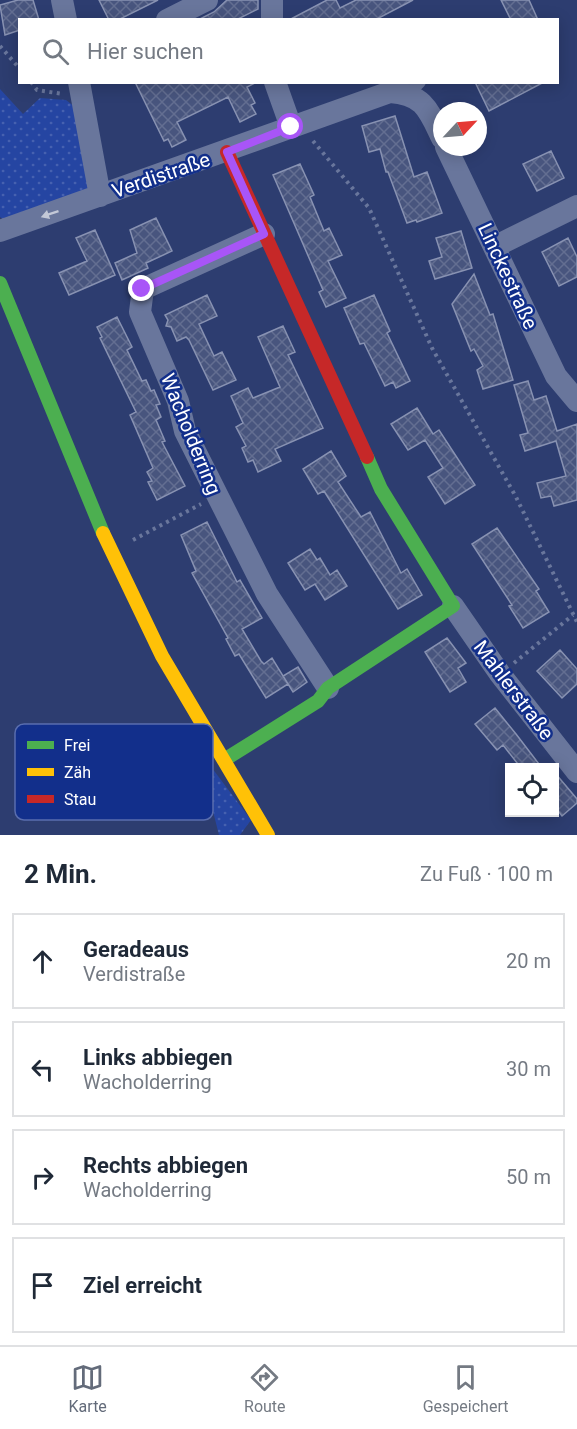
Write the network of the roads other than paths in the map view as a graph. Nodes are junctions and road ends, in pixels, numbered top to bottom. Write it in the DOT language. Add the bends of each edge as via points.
graph roads {
  1 [pos="62,0"];
  2 [pos="207,0"];
  3 [pos="272,0"];
  4 [pos="66,18"];
  5 [pos="170,18"];
  6 [pos="272,18"];
  7 [pos="276,84"];
  8 [pos="80,87"];
  9 [pos="414,88"];
  10 [pos="433,120"];
  11 [pos="295,125"];
  12 [pos="227,152"];
  13 [pos="450,156"];
  14 [pos="100,196"];
  15 [pos="577,206"];
  16 [pos="0,231"];
  17 [pos="264,234"];
  18 [pos="494,247"];
  19 [pos="0,284"];
  20 [pos="577,401"];
  21 [pos="453,606"];
  22 [pos="328,688"];
  23 [pos="203,724"];
  24 [pos="213,742"];
  25 [pos="224,760"];
  26 [pos="577,772"];
  27 [pos="268,835"];
  1 -- 4 [label="street"];
  2 -- 5 [label="street"];
  3 -- 6 [label="street"];
  7 -- 11 [label="street"];
  8 -- 14 [label="street"];
  9 -- 10 [label="street"];
  9 -- 11 [label="street, Verdistraße"];
  11 -- 12 [label="street, Verdistraße"];
  12 -- 14 [label="street, Verdistraße"];
  12 -- 17 [label="street"];
  13 -- 18 [label="street, Linckestraße"];
  14 -- 16 [label="street, Verdistraße, one-way"];
  15 -- 18 [label="street"];
  17 -- 21 [label="street" via="381,489"];
  17 -- 22 [label="street, Wacholderring" via="142,289 140,312 178,401 185,431 215,496 267,594"];
  18 -- 20 [label="street, Linckestraße" via="556,376"];
  19 -- 23 [label="street" via="111,552 162,656"];
  21 -- 22 [label="street"];
  21 -- 26 [label="street, Mahlerstraße" via="500,674"];
  22 -- 25 [label="street" via="318,701"];
  24 -- 25 [label="street"];
  25 -- 27 [label="street"];
}
